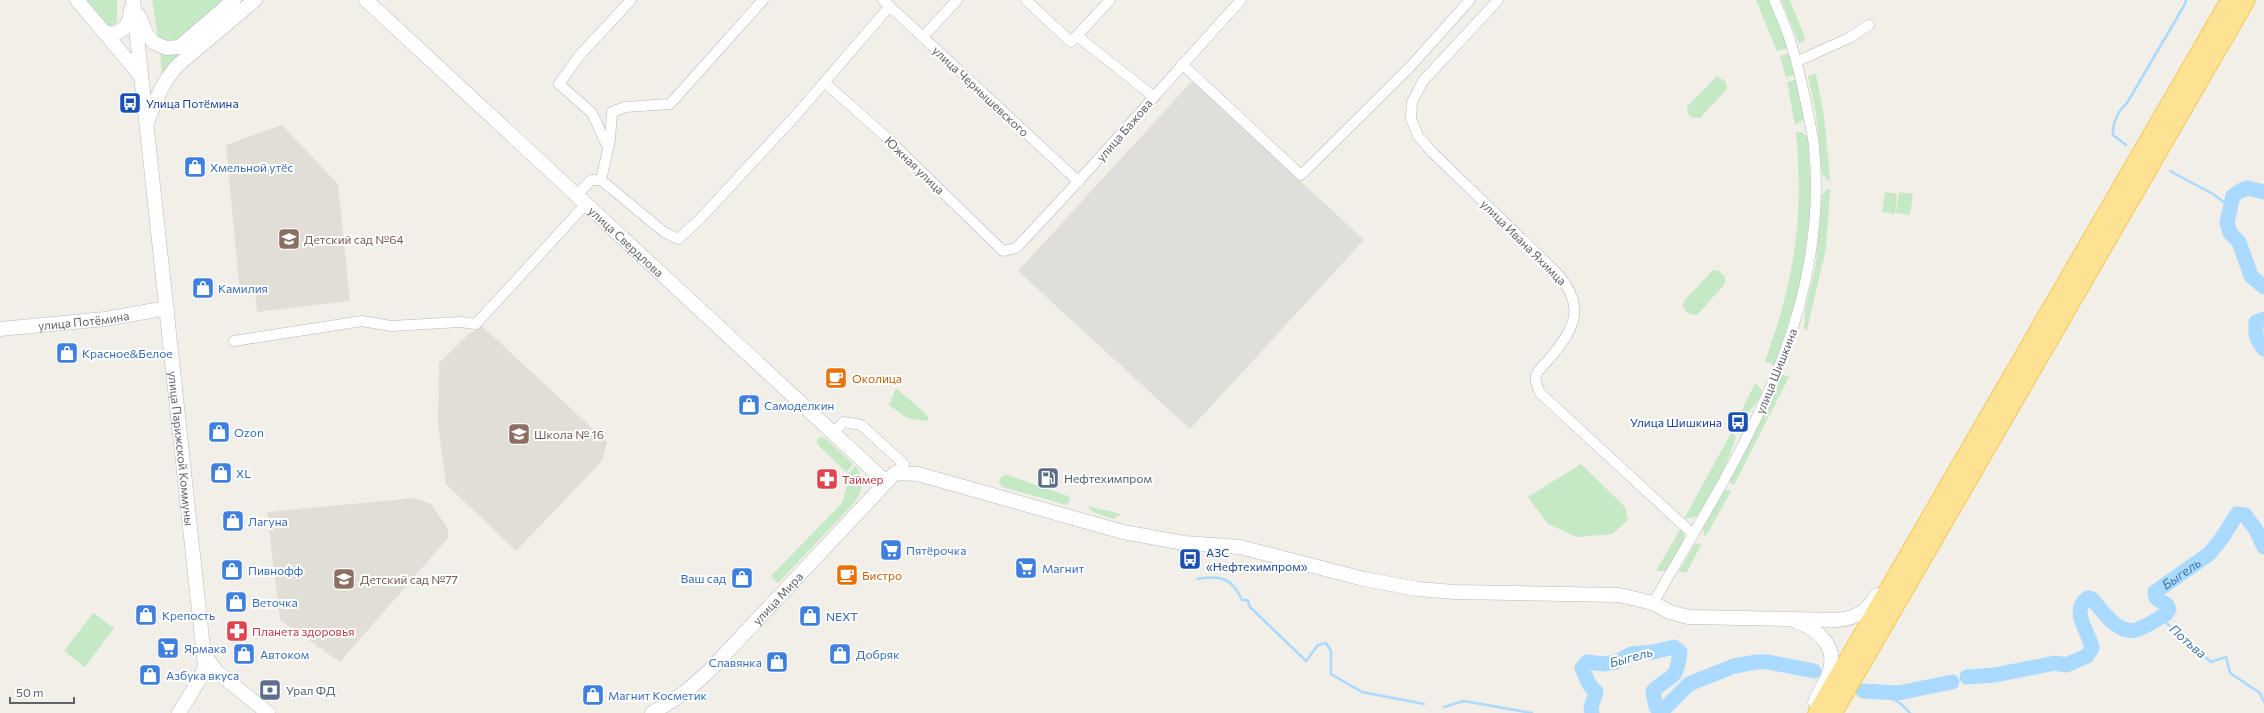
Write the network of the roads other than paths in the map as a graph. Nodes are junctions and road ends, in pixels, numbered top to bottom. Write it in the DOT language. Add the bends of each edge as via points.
graph roads {
  1 [pos="77,0"];
  2 [pos="133,0"];
  3 [pos="234,0"];
  4 [pos="255,0"];
  5 [pos="366,0"];
  6 [pos="631,0"];
  7 [pos="763,0"];
  8 [pos="957,0"];
  9 [pos="1026,0"];
  10 [pos="1110,0"];
  11 [pos="1241,0"];
  12 [pos="1470,0"];
  13 [pos="1498,0"];
  14 [pos="1774,0"];
  15 [pos="2230,0"];
  16 [pos="2246,0"];
  17 [pos="886,3"];
  18 [pos="1869,25"];
  19 [pos="104,32"];
  20 [pos="923,37"];
  21 [pos="1074,39"];
  22 [pos="1798,61"];
  23 [pos="1182,64"];
  24 [pos="141,76"];
  25 [pos="824,82"];
  26 [pos="1153,96"];
  27 [pos="146,125"];
  28 [pos="608,148"];
  29 [pos="601,180"];
  30 [pos="1079,182"];
  31 [pos="581,200"];
  32 [pos="1003,251"];
  33 [pos="167,308"];
  34 [pos="0,329"];
  35 [pos="234,341"];
  36 [pos="833,432"];
  37 [pos="895,473"];
  38 [pos="1693,534"];
  39 [pos="1911,550"];
  40 [pos="1653,604"];
  41 [pos="1785,618"];
  42 [pos="204,654"];
  43 [pos="180,713"];
  44 [pos="268,713"];
  45 [pos="652,713"];
  46 [pos="1810,713"];
  47 [pos="1817,713"];
  48 [pos="1833,713"];
  1 -- 19 [label="street"];
  2 -- 3 [label="street" via="146,33 153,42 166,48 179,47"];
  2 -- 19 [label="street" via="130,20 126,27 113,34"];
  2 -- 24 [label="street, улица Парижской Коммуны"];
  4 -- 27 [label="street" via="168,76 160,88"];
  5 -- 31 [label="street, улица Свердлова"];
  6 -- 28 [label="street" via="579,56 559,84 592,112"];
  7 -- 28 [label="street" via="670,104 625,107 612,112"];
  8 -- 20 [label="street"];
  9 -- 21 [label="street"];
  10 -- 21 [label="street"];
  11 -- 23 [label="street, улица Бажова"];
  12 -- 23 [label="street" via="1409,68 1301,175"];
  13 -- 38 [label="street, улица Ивана Яхимца" via="1423,81 1412,102 1411,119 1418,136 1432,152 1568,286 1574,305 1574,323 1567,338 1536,374 1540,393"];
  14 -- 22 [label="street, улица Шишкина"];
  15 -- 39 [label="highway"];
  16 -- 48 [label="highway"];
  17 -- 20 [label="street, улица Чернышевского"];
  17 -- 25 [label="street"];
  18 -- 22 [label="street" via="1849,38"];
  19 -- 24 [label="street"];
  20 -- 30 [label="street, улица Чернышевского"];
  21 -- 26 [label="street"];
  22 -- 38 [label="street, улица Шишкина" via="1814,145 1816,186 1814,236 1806,285 1792,337 1772,388"];
  23 -- 26 [label="street, улица Бажова"];
  24 -- 27 [label="street, улица Парижской Коммуны"];
  25 -- 29 [label="street" via="678,239 664,232"];
  25 -- 32 [label="street, Южная улица" via="885,136"];
  26 -- 30 [label="street, улица Бажова"];
  27 -- 33 [label="street, улица Парижской Коммуны"];
  28 -- 29 [label="street"];
  29 -- 31 [label="street" via="591,180"];
  30 -- 32 [label="street, улица Бажова" via="1016,248"];
  31 -- 35 [label="street" via="476,324 460,322 391,326 362,320"];
  31 -- 36 [label="street, улица Свердлова"];
  33 -- 34 [label="street, улица Потёмина" via="85,321"];
  33 -- 42 [label="street, улица Парижской Коммуны"];
  36 -- 37 [label="street, улица Свердлова"];
  36 -- 37 [label="street" via="844,422 861,425"];
  37 -- 40 [label="street" via="918,474 1123,532 1184,543 1240,547 1364,579 1418,589 1618,595"];
  37 -- 45 [label="street, улица Мира" via="708,672 682,694"];
  38 -- 40 [label="street, улица Шишкина"];
  39 -- 41 [label="street" via="1860,615 1837,620"];
  39 -- 47 [label="highway"];
  40 -- 41 [label="street" via="1688,617"];
  41 -- 46 [label="street" via="1808,626 1827,642 1830,670"];
  42 -- 43 [label="street, улица Парижской Коммуны" via="205,666 202,677"];
  42 -- 44 [label="street" via="217,672"];
}
